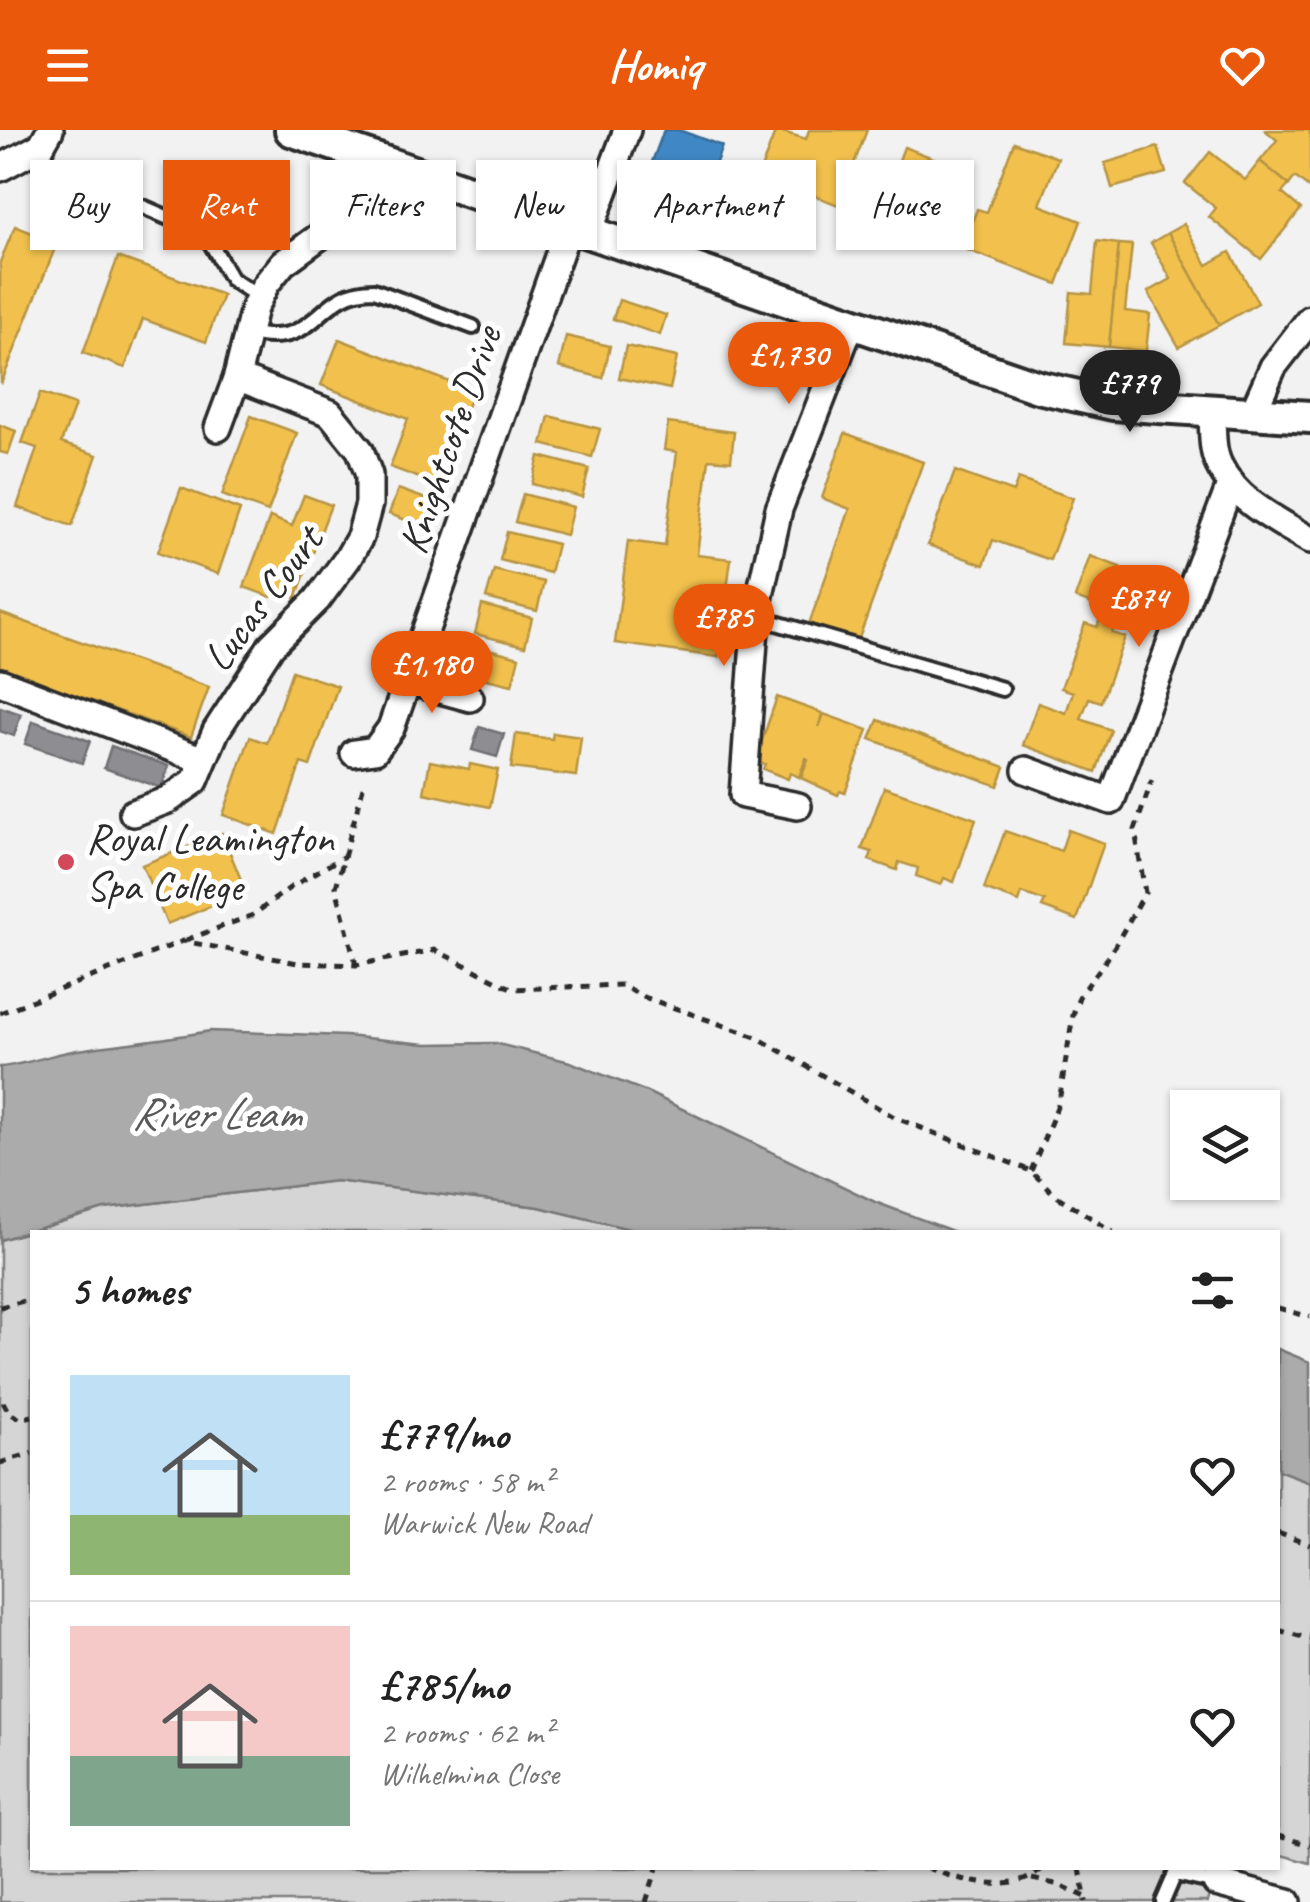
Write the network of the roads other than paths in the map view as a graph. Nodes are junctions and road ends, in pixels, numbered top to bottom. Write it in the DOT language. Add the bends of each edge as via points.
graph roads {
  1 [pos="50,130"];
  2 [pos="291,130"];
  3 [pos="626,130"];
  4 [pos="358,154"];
  5 [pos="0,168"];
  6 [pos="597,191"];
  7 [pos="476,194"];
  8 [pos="143,207"];
  9 [pos="597,235"];
  10 [pos="571,250"];
  11 [pos="259,297"];
  12 [pos="1310,318"];
  13 [pos="851,324"];
  14 [pos="473,327"];
  15 [pos="248,332"];
  16 [pos="236,376"];
  17 [pos="1212,410"];
  18 [pos="1253,412"];
  19 [pos="1310,417"];
  20 [pos="218,428"];
  21 [pos="1231,483"];
  22 [pos="1310,540"];
  23 [pos="756,617"];
  24 [pos="0,682"];
  25 [pos="408,682"];
  26 [pos="1002,688"];
  27 [pos="470,698"];
  28 [pos="354,754"];
  29 [pos="203,760"];
  30 [pos="1026,770"];
  31 [pos="798,806"];
  32 [pos="133,812"];
  33 [pos="1216,1883"];
  34 [pos="1163,1902"];
  35 [pos="1288,1902"];
  1 -- 5 [label="street" via="41,146"];
  2 -- 4 [label="street"];
  3 -- 6 [label="street, Knightcote Drive"];
  4 -- 7 [label="street"];
  4 -- 11 [label="street" via="330,224 284,263"];
  8 -- 11 [label="lane" via="199,231 231,279"];
  9 -- 13 [label="street"];
  10 -- 25 [label="street, Knightcote Drive"];
  11 -- 15 [label="street"];
  12 -- 18 [label="street" via="1272,367"];
  13 -- 17 [label="street" via="1038,388 1113,404"];
  13 -- 23 [label="street" via="779,509"];
  14 -- 15 [label="lane" via="358,290 302,331 286,337"];
  15 -- 16 [label="street"];
  16 -- 20 [label="street"];
  16 -- 29 [label="street, Lucas Court" via="330,414 360,450 371,490 348,558 272,646"];
  17 -- 18 [label="street"];
  17 -- 21 [label="street" via="1218,463"];
  18 -- 19 [label="street"];
  21 -- 22 [label="street"];
  21 -- 30 [label="street" via="1111,801"];
  23 -- 26 [label="lane"];
  23 -- 31 [label="street" via="743,796"];
  24 -- 29 [label="street"];
  25 -- 27 [label="street"];
  25 -- 28 [label="street, Knightcote Drive" via="384,740 375,750"];
  29 -- 32 [label="street, Lucas Court" via="182,792"];
  33 -- 34 [label="lane" via="1175,1874"];
  33 -- 35 [label="street"];
}
